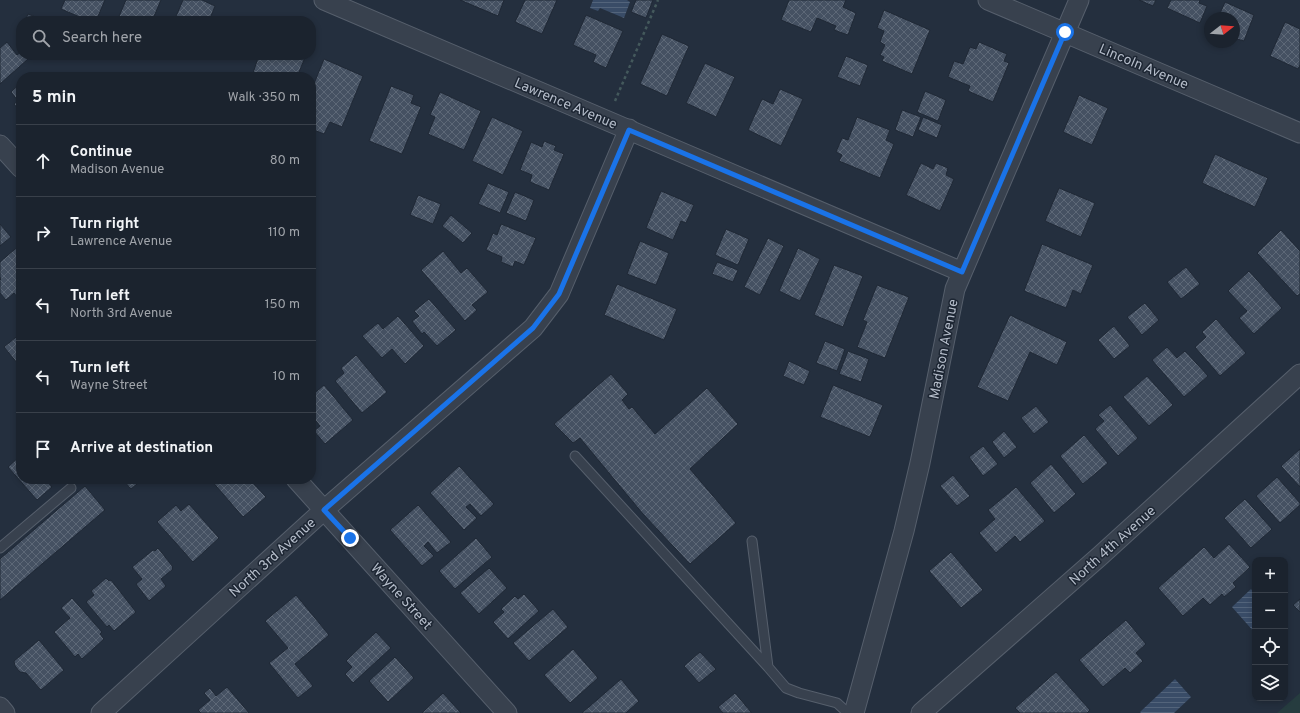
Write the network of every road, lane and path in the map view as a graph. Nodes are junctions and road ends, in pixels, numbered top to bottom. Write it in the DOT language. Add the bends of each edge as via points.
graph roads {
  1 [pos="324,0"];
  2 [pos="658,0"];
  3 [pos="988,0"];
  4 [pos="1079,0"];
  5 [pos="1065,32"];
  6 [pos="613,105"];
  7 [pos="629,130"];
  8 [pos="1300,133"];
  9 [pos="0,145"];
  10 [pos="16,163"];
  11 [pos="962,272"];
  12 [pos="1300,374"];
  13 [pos="575,456"];
  14 [pos="301,484"];
  15 [pos="71,488"];
  16 [pos="324,510"];
  17 [pos="752,541"];
  18 [pos="0,548"];
  19 [pos="768,667"];
  20 [pos="0,707"];
  21 [pos="5,713"];
  22 [pos="101,713"];
  23 [pos="507,713"];
  24 [pos="848,713"];
  25 [pos="854,713"];
  26 [pos="921,713"];
  1 -- 7 [label="street, Lawrence Avenue"];
  2 -- 6 [label="path"];
  3 -- 5 [label="street, Lincoln Avenue"];
  4 -- 5 [label="street, Madison Avenue"];
  5 -- 8 [label="street, Lincoln Avenue"];
  5 -- 11 [label="street, Madison Avenue"];
  7 -- 11 [label="street, Lawrence Avenue"];
  7 -- 16 [label="street, North 3rd Avenue" via="559,294 533,328"];
  9 -- 10 [label="street"];
  11 -- 25 [label="street, Madison Avenue" via="955,289 904,531"];
  12 -- 26 [label="street, North 4th Avenue" via="1094,561"];
  13 -- 19 [label="lane"];
  14 -- 16 [label="street, Wayne Street"];
  15 -- 18 [label="lane"];
  16 -- 22 [label="street, North 3rd Avenue"];
  16 -- 23 [label="street, Wayne Street"];
  17 -- 19 [label="lane"];
  19 -- 24 [label="lane" via="786,688 837,703"];
  20 -- 21 [label="street"];
}
